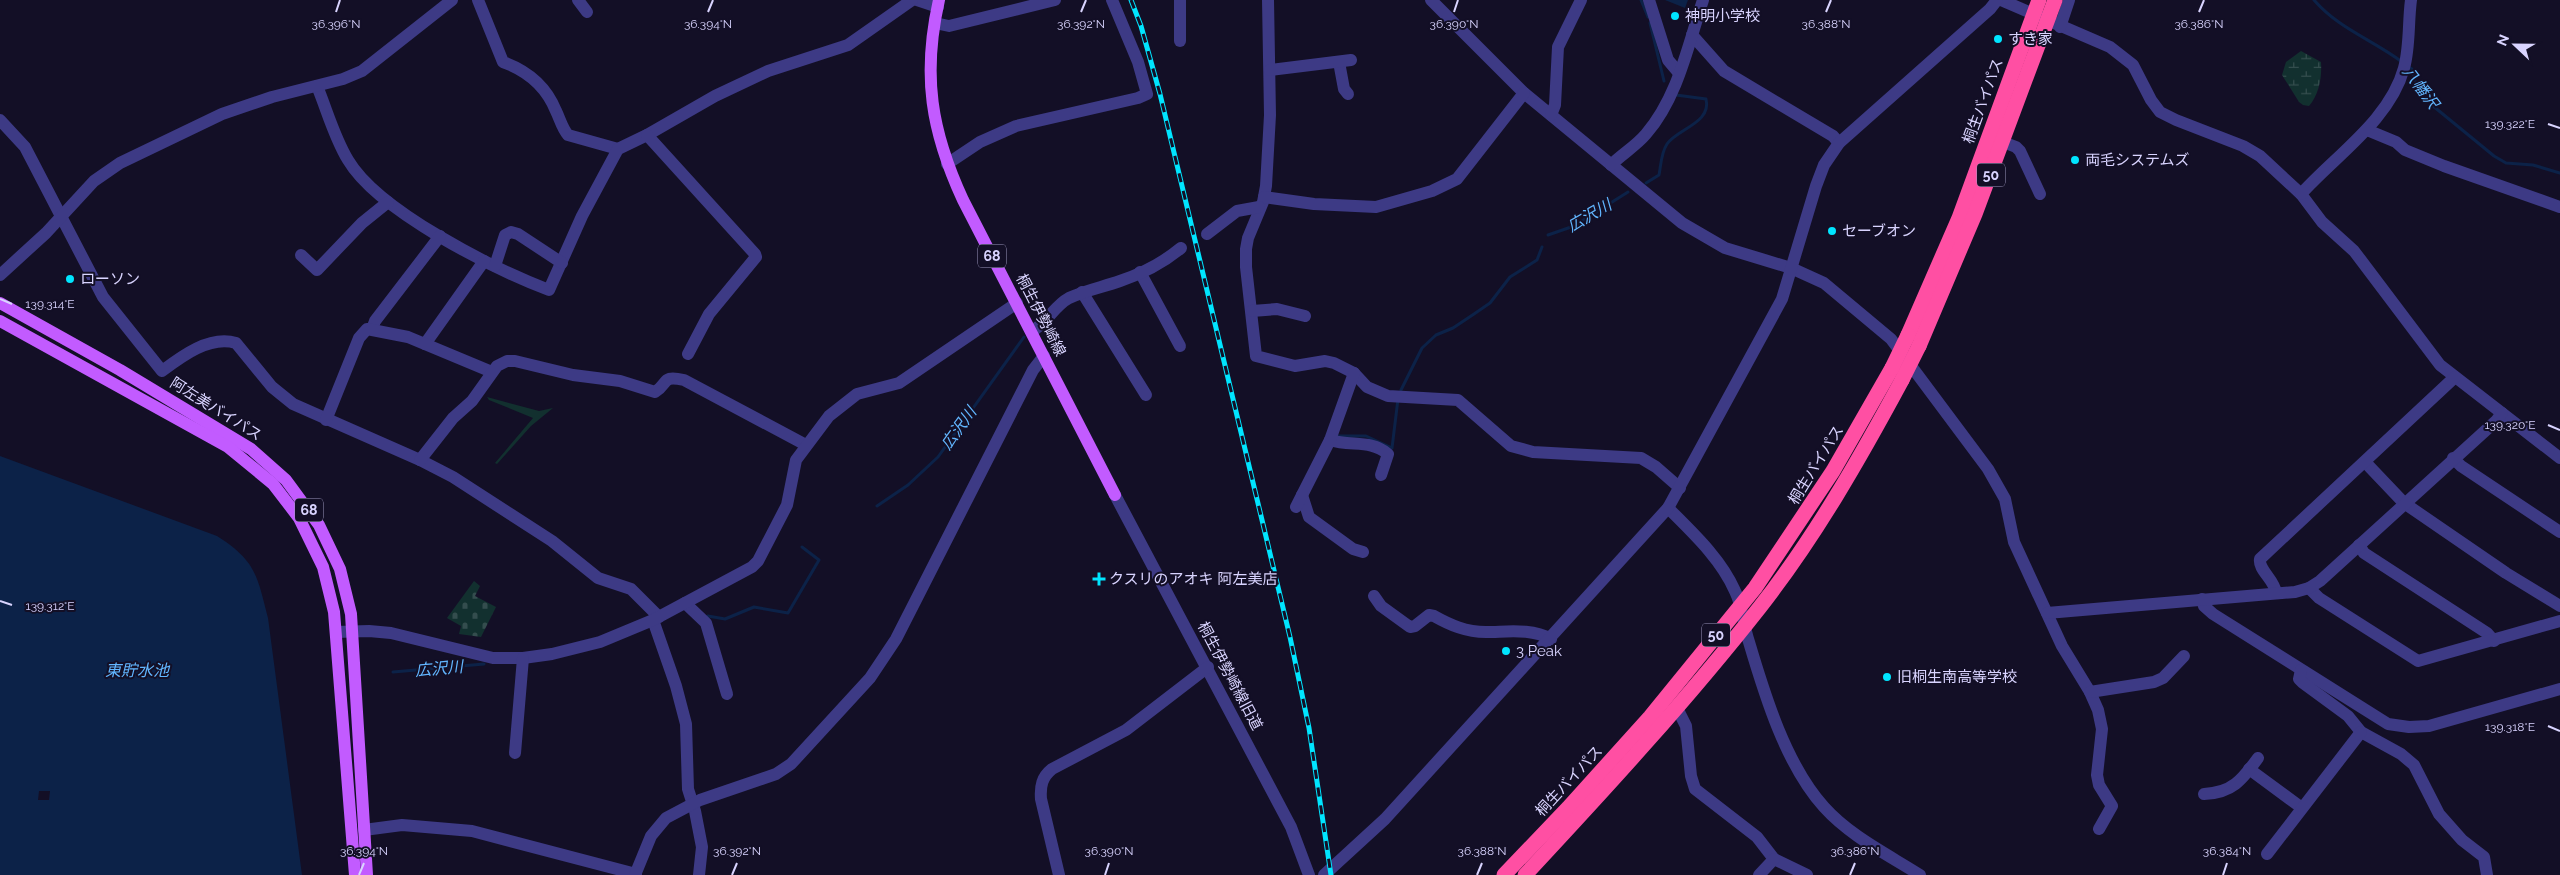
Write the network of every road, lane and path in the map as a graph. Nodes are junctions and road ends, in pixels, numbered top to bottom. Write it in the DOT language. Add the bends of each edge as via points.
graph roads {
  1 [pos="452,0"];
  2 [pos="478,0"];
  3 [pos="578,0"];
  4 [pos="912,0"];
  5 [pos="917,0"];
  6 [pos="1055,0"];
  7 [pos="1112,0"];
  8 [pos="1180,0"];
  9 [pos="1431,0"];
  10 [pos="1580,0"];
  11 [pos="1649,0"];
  12 [pos="1703,0"];
  13 [pos="1997,0"];
  14 [pos="2001,0"];
  15 [pos="2056,0"];
  16 [pos="2069,0"];
  17 [pos="2411,0"];
  18 [pos="1272,1"];
  19 [pos="938,4"];
  20 [pos="2036,6"];
  21 [pos="588,12"];
  22 [pos="934,23"];
  23 [pos="2054,23"];
  24 [pos="1692,35"];
  25 [pos="1180,41"];
  26 [pos="1270,70"];
  27 [pos="1679,73"];
  28 [pos="317,86"];
  29 [pos="1524,93"];
  30 [pos="1348,94"];
  31 [pos="1551,115"];
  32 [pos="0,120"];
  33 [pos="2368,130"];
  34 [pos="647,135"];
  35 [pos="2003,142"];
  36 [pos="1839,143"];
  37 [pos="618,149"];
  38 [pos="947,164"];
  39 [pos="1611,164"];
  40 [pos="2040,194"];
  41 [pos="2301,194"];
  42 [pos="388,202"];
  43 [pos="1262,202"];
  44 [pos="2560,206"];
  45 [pos="61,217"];
  46 [pos="1207,234"];
  47 [pos="440,236"];
  48 [pos="1181,248"];
  49 [pos="301,255"];
  50 [pos="490,263"];
  51 [pos="562,263"];
  52 [pos="1791,268"];
  53 [pos="1140,272"];
  54 [pos="0,276"];
  55 [pos="1082,292"];
  56 [pos="0,303"];
  57 [pos="1017,303"];
  58 [pos="1252,311"];
  59 [pos="1305,316"];
  60 [pos="0,321"];
  61 [pos="372,330"];
  62 [pos="1032,331"];
  63 [pos="424,344"];
  64 [pos="1180,346"];
  65 [pos="688,354"];
  66 [pos="1044,356"];
  67 [pos="492,372"];
  68 [pos="1354,373"];
  69 [pos="2455,377"];
  70 [pos="1146,395"];
  71 [pos="2502,413"];
  72 [pos="326,420"];
  73 [pos="1330,440"];
  74 [pos="806,445"];
  75 [pos="2453,458"];
  76 [pos="2560,458"];
  77 [pos="420,460"];
  78 [pos="2365,462"];
  79 [pos="1381,475"];
  80 [pos="1680,488"];
  81 [pos="1116,495"];
  82 [pos="2404,503"];
  83 [pos="1668,508"];
  84 [pos="2560,532"];
  85 [pos="2359,545"];
  86 [pos="1363,552"];
  87 [pos="2309,588"];
  88 [pos="2276,593"];
  89 [pos="1374,596"];
  90 [pos="2202,600"];
  91 [pos="686,603"];
  92 [pos="1741,606"];
  93 [pos="2560,606"];
  94 [pos="2047,613"];
  95 [pos="656,619"];
  96 [pos="2560,621"];
  97 [pos="1744,626"];
  98 [pos="353,631"];
  99 [pos="336,632"];
  100 [pos="1551,639"];
  101 [pos="2494,641"];
  102 [pos="2184,656"];
  103 [pos="523,658"];
  104 [pos="1208,667"];
  105 [pos="2301,670"];
  106 [pos="2560,689"];
  107 [pos="2090,692"];
  108 [pos="727,694"];
  109 [pos="1678,708"];
  110 [pos="2361,732"];
  111 [pos="515,753"];
  112 [pos="2258,758"];
  113 [pos="2249,770"];
  114 [pos="2204,794"];
  115 [pos="692,804"];
  116 [pos="2302,808"];
  117 [pos="2098,829"];
  118 [pos="364,830"];
  119 [pos="2267,854"];
  120 [pos="1774,859"];
  121 [pos="635,874"];
  122 [pos="355,875"];
  123 [pos="367,875"];
  124 [pos="699,875"];
  125 [pos="1059,875"];
  126 [pos="1309,875"];
  127 [pos="1324,875"];
  128 [pos="1504,875"];
  129 [pos="1525,875"];
  130 [pos="1759,875"];
  131 [pos="1807,875"];
  132 [pos="1920,875"];
  133 [pos="2488,875"];
  1 -- 28 [label="street" via="362,70"];
  2 -- 37 [label="street" via="503,62 522,71 541,86 552,101 568,136"];
  3 -- 21 [label="street"];
  4 -- 34 [label="street" via="848,45 768,71 715,96"];
  5 -- 19 [label="street"];
  6 -- 22 [label="street" via="948,26"];
  7 -- 38 [label="street" via="1138,62 1145,96 1016,126 980,142"];
  8 -- 25 [label="street"];
  9 -- 29 [label="street"];
  10 -- 31 [label="street" via="1558,47 1555,105"];
  11 -- 27 [label="street" via="1668,60"];
  12 -- 24 [label="street"];
  13 -- 36 [label="street"];
  14 -- 20 [label="street"];
  15 -- 23 [label="highway, 50"];
  16 -- 23 [label="street"];
  17 -- 33 [label="street" via="2405,62 2392,94"];
  18 -- 26 [label="street"];
  19 -- 22 [label="main road, 桐生伊勢崎線 / 68"];
  20 -- 23 [label="street"];
  20 -- 92 [label="highway, 桐生バイパス / 50, bridge" via="1956,226 1892,368 1804,518"];
  22 -- 38 [label="main road, 桐生伊勢崎線 / 68" via="931,93 936,130"];
  23 -- 35 [label="highway, 50"];
  23 -- 41 [label="street" via="2120,53 2133,65 2160,112 2252,151"];
  24 -- 27 [label="street"];
  24 -- 36 [label="street" via="1724,71"];
  26 -- 30 [label="street" via="1345,61 1344,89"];
  26 -- 43 [label="street" via="1270,115"];
  27 -- 39 [label="street" via="1654,124"];
  28 -- 42 [label="street" via="348,161"];
  28 -- 45 [label="street" via="272,97 218,116 120,163 94,181"];
  29 -- 31 [label="street"];
  29 -- 43 [label="street" via="1457,180 1432,191 1376,207"];
  31 -- 39 [label="street"];
  32 -- 45 [label="street" via="26,148"];
  33 -- 41 [label="street"];
  33 -- 44 [label="street" via="2444,166"];
  34 -- 37 [label="street"];
  34 -- 65 [label="street" via="756,257 709,314"];
  35 -- 40 [label="street" via="2020,150"];
  35 -- 97 [label="highway, 50, bridge" via="1953,270 1902,380 1822,518"];
  36 -- 52 [label="street" via="1824,165"];
  37 -- 51 [label="street" via="582,216"];
  38 -- 57 [label="main road, 桐生伊勢崎線 / 68"];
  39 -- 52 [label="street" via="1682,223 1711,241"];
  41 -- 69 [label="street" via="2322,222 2354,251 2432,357"];
  42 -- 47 [label="street"];
  42 -- 49 [label="street" via="362,223 317,270"];
  43 -- 46 [label="street" via="1237,211"];
  43 -- 58 [label="street" via="1246,249"];
  45 -- 54 [label="street"];
  45 -- 72 [label="street" via="103,297 162,371 202,346 222,341 236,343 282,396"];
  47 -- 50 [label="street"];
  47 -- 61 [label="street"];
  48 -- 53 [label="street"];
  50 -- 51 [label="street" via="549,290"];
  50 -- 51 [label="street" via="505,235 511,232"];
  50 -- 63 [label="street"];
  52 -- 80 [label="street" via="1778,308"];
  52 -- 94 [label="street" via="1830,286 1891,339 1979,454 2005,499 2014,542"];
  53 -- 55 [label="street"];
  53 -- 64 [label="street"];
  55 -- 62 [label="street" via="1062,302"];
  55 -- 70 [label="street"];
  56 -- 98 [label="main road, 阿左美バイパス / 68" via="212,424 275,469 308,508 331,549 346,588"];
  57 -- 62 [label="main road, 桐生伊勢崎線 / 68"];
  57 -- 74 [label="street" via="899,383 857,394 829,416"];
  58 -- 59 [label="street" via="1277,309"];
  58 -- 68 [label="street" via="1256,356 1295,366 1325,361"];
  60 -- 99 [label="main road, 阿左美バイパス / 68" via="213,438 249,462 273,484 300,518 316,549 329,590"];
  61 -- 63 [label="street" via="404,336"];
  61 -- 72 [label="street" via="362,333"];
  62 -- 66 [label="main road, 桐生伊勢崎線 / 68"];
  63 -- 67 [label="street"];
  66 -- 81 [label="main road, 桐生伊勢崎線 / 68"];
  66 -- 115 [label="street" via="1033,370 896,639 870,678 783,770"];
  67 -- 74 [label="street" via="502,363 515,361 573,375 620,381 655,392 666,379 673,377"];
  67 -- 77 [label="street" via="472,402 453,418"];
  68 -- 73 [label="street"];
  68 -- 80 [label="street" via="1367,387 1388,396 1458,400 1511,446 1533,452 1642,458"];
  69 -- 71 [label="street"];
  69 -- 78 [label="street"];
  71 -- 75 [label="street"];
  71 -- 76 [label="street"];
  72 -- 77 [label="street"];
  73 -- 79 [label="street" via="1370,443 1383,450 1388,454"];
  73 -- 86 [label="street" via="1299,501 1310,517 1353,549"];
  74 -- 91 [label="street" via="796,460 787,505 758,561"];
  75 -- 82 [label="street"];
  75 -- 84 [label="street"];
  77 -- 95 [label="street" via="462,482 552,541 598,578 631,589"];
  78 -- 82 [label="street"];
  78 -- 88 [label="street" via="2260,558 2260,565 2274,584"];
  80 -- 83 [label="street"];
  81 -- 104 [label="street, 桐生伊勢崎線旧道"];
  82 -- 85 [label="street"];
  82 -- 93 [label="street"];
  83 -- 92 [label="street" via="1725,570"];
  83 -- 100 [label="street"];
  85 -- 87 [label="street"];
  85 -- 101 [label="street" via="2364,553"];
  87 -- 88 [label="street"];
  87 -- 101 [label="street" via="2334,608 2418,661"];
  88 -- 90 [label="street"];
  89 -- 100 [label="street" via="1381,606 1410,627 1429,615 1465,630 1512,630"];
  90 -- 94 [label="street"];
  90 -- 105 [label="street" via="2213,614"];
  91 -- 95 [label="street"];
  91 -- 108 [label="street" via="706,622"];
  92 -- 97 [label="street"];
  92 -- 128 [label="highway, 桐生バイパス / 50" via="1643,724"];
  94 -- 107 [label="street" via="2062,646"];
  95 -- 103 [label="street" via="592,644"];
  95 -- 115 [label="street" via="683,710 688,789"];
  96 -- 101 [label="street"];
  97 -- 109 [label="highway, 50"];
  97 -- 132 [label="street" via="1788,750 1796,768 1822,806 1846,828"];
  98 -- 99 [label="street"];
  98 -- 103 [label="street" via="412,637 493,658"];
  98 -- 118 [label="main road, 阿左美バイパス / 68"];
  99 -- 122 [label="main road, 阿左美バイパス / 68"];
  100 -- 127 [label="street" via="1385,819"];
  102 -- 107 [label="street" via="2170,672 2154,682"];
  103 -- 111 [label="street"];
  104 -- 125 [label="street" via="1126,730 1044,776 1041,799"];
  104 -- 126 [label="street, 桐生伊勢崎線旧道" via="1291,827"];
  105 -- 106 [label="street" via="2388,724 2409,727 2429,726"];
  105 -- 110 [label="street" via="2299,679 2303,684 2348,716"];
  107 -- 117 [label="street" via="2102,729 2098,780 2112,806"];
  109 -- 120 [label="street" via="1686,726 1695,789 1758,837"];
  109 -- 129 [label="highway, 50"];
  110 -- 116 [label="street"];
  110 -- 133 [label="street" via="2414,765 2439,814 2462,840 2484,857"];
  112 -- 113 [label="street"];
  113 -- 114 [label="street" via="2225,791"];
  113 -- 116 [label="street"];
  115 -- 121 [label="street" via="658,825"];
  115 -- 124 [label="street" via="702,847"];
  116 -- 119 [label="street"];
  118 -- 121 [label="street" via="402,825 472,831"];
  118 -- 123 [label="main road, 阿左美バイパス / 68"];
  120 -- 130 [label="street"];
  120 -- 131 [label="street"];
}
